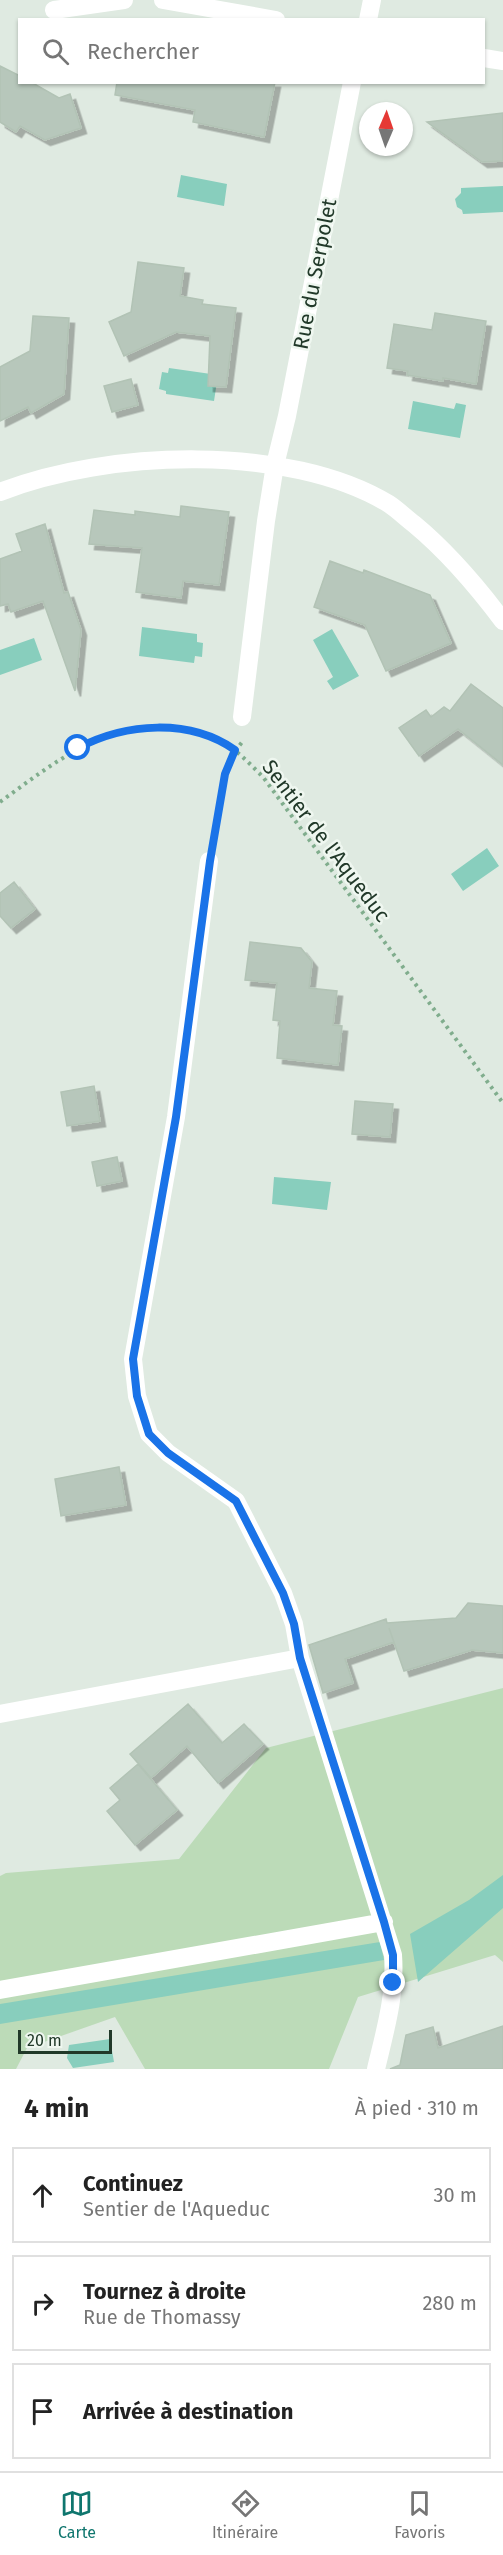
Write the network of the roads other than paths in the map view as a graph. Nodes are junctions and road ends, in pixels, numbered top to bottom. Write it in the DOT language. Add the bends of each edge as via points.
graph roads {
  1 [pos="124,0"];
  2 [pos="163,0"];
  3 [pos="372,0"];
  4 [pos="54,10"];
  5 [pos="265,18"];
  6 [pos="368,18"];
  7 [pos="485,58"];
  8 [pos="503,62"];
  9 [pos="352,84"];
  10 [pos="275,465"];
  11 [pos="0,492"];
  12 [pos="503,621"];
  13 [pos="242,717"];
  14 [pos="210,861"];
  15 [pos="300,1658"];
  16 [pos="0,1714"];
  17 [pos="384,1922"];
  18 [pos="0,1990"];
  19 [pos="376,2069"];
  1 -- 4 [label="street"];
  2 -- 5 [label="street"];
  3 -- 6 [label="street"];
  7 -- 8 [label="street"];
  9 -- 10 [label="street, Rue du Serpolet"];
  10 -- 11 [label="street" via="146,460 62,473"];
  10 -- 12 [label="street" via="328,476 390,505 470,576"];
  10 -- 13 [label="street, Rue du Serpolet"];
  14 -- 15 [label="street" via="187,1044 133,1359 134,1377 141,1415 157,1444 236,1501 283,1593"];
  15 -- 16 [label="street"];
  15 -- 17 [label="street"];
  17 -- 18 [label="street"];
  17 -- 19 [label="street" via="394,1968 390,2011"];
}
